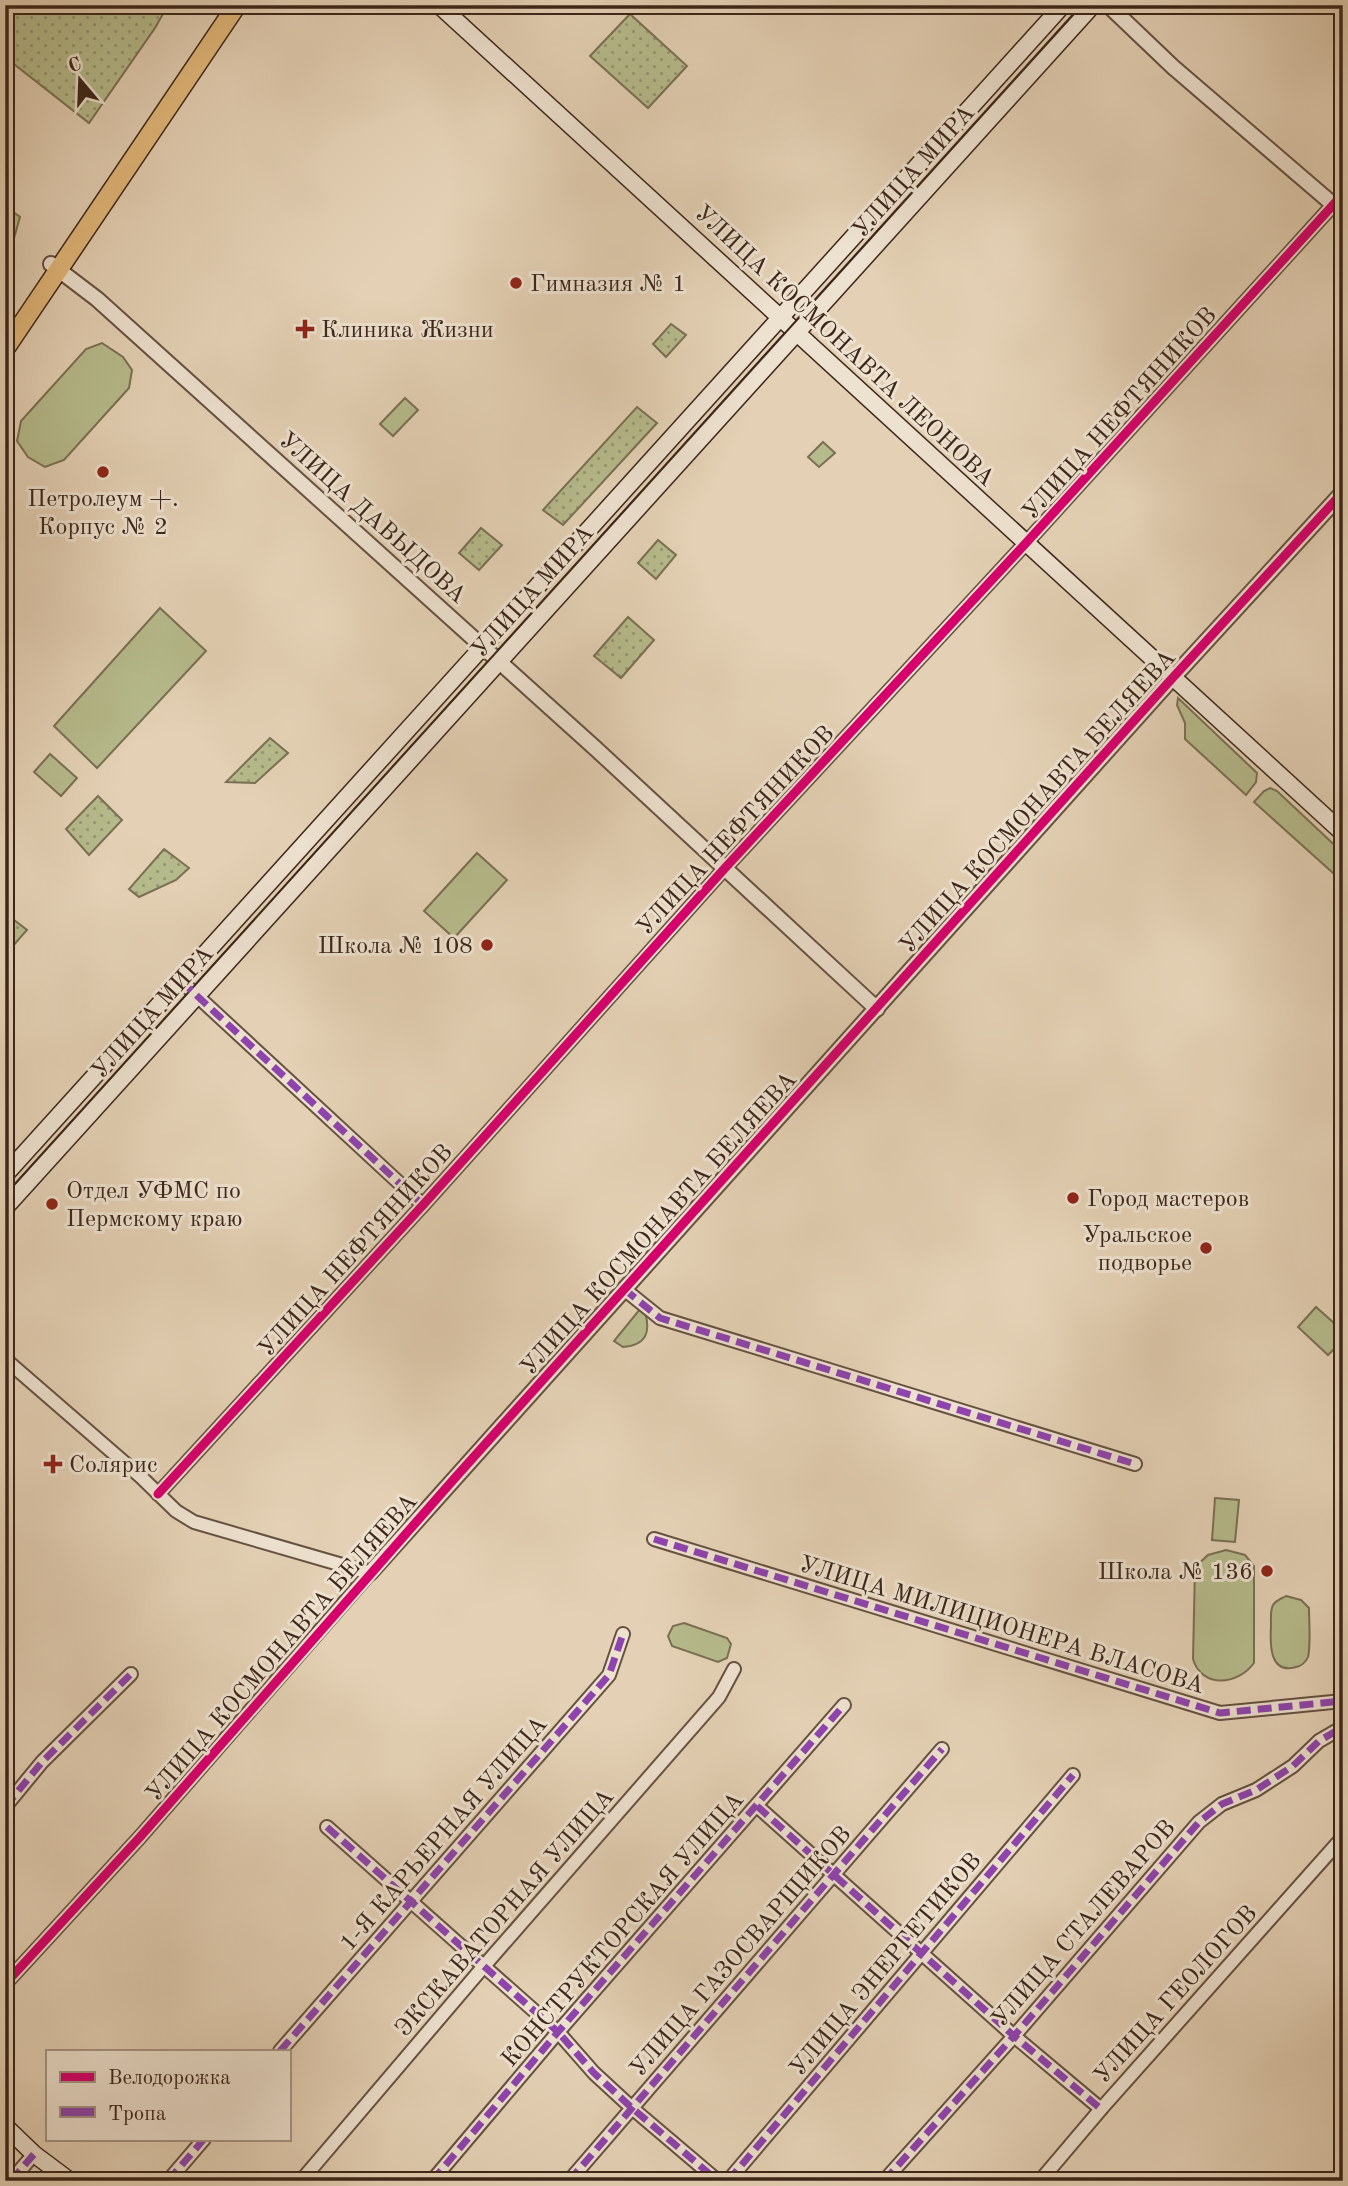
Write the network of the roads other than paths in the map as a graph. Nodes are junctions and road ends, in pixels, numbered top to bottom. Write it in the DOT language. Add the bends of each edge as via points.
graph roads {
  1 [pos="224,5"];
  2 [pos="237,5"];
  3 [pos="439,5"];
  4 [pos="1063,5"];
  5 [pos="1093,5"];
  6 [pos="1108,5"];
  7 [pos="1340,204"];
  8 [pos="56,267"];
  9 [pos="780,318"];
  10 [pos="5,332"];
  11 [pos="797,333"];
  12 [pos="5,349"];
  13 [pos="1343,492"];
  14 [pos="1026,543"];
  15 [pos="483,646"];
  16 [pos="500,661"];
  17 [pos="1172,678"];
  18 [pos="1343,833"];
  19 [pos="725,868"];
  20 [pos="181,981"];
  21 [pos="197,996"];
  22 [pos="877,1009"];
  23 [pos="5,1175"];
  24 [pos="423,1205"];
  25 [pos="5,1208"];
  26 [pos="624,1289"];
  27 [pos="5,1359"];
  28 [pos="1135,1464"];
  29 [pos="158,1494"];
  30 [pos="654,1539"];
  31 [pos="370,1573"];
  32 [pos="623,1634"];
  33 [pos="734,1669"];
  34 [pos="131,1674"];
  35 [pos="1343,1701"];
  36 [pos="844,1704"];
  37 [pos="1343,1727"];
  38 [pos="942,1749"];
  39 [pos="1073,1775"];
  40 [pos="757,1806"];
  41 [pos="5,1807"];
  42 [pos="327,1827"];
  43 [pos="1343,1837"];
  44 [pos="833,1875"];
  45 [pos="411,1900"];
  46 [pos="921,1954"];
  47 [pos="484,1966"];
  48 [pos="5,1984"];
  49 [pos="558,2032"];
  50 [pos="1014,2036"];
  51 [pos="281,2050"];
  52 [pos="632,2108"];
  53 [pos="1101,2109"];
  54 [pos="5,2126"];
  55 [pos="203,2140"];
  56 [pos="34,2154"];
  57 [pos="64,2179"];
  58 [pos="11,2181"];
  59 [pos="168,2181"];
  60 [pos="301,2181"];
  61 [pos="432,2181"];
  62 [pos="569,2181"];
  63 [pos="718,2181"];
  64 [pos="729,2181"];
  65 [pos="884,2181"];
  66 [pos="1040,2181"];
  1 -- 8 [label="main road"];
  2 -- 8 [label="main road"];
  3 -- 9 [label="main road, УЛИЦА КОСМОНАВТА ЛЕОНОВА"];
  4 -- 9 [label="main road, УЛИЦА МИРА"];
  5 -- 11 [label="main road, УЛИЦА МИРА"];
  6 -- 7 [label="street" via="1173,67"];
  7 -- 14 [label="street, УЛИЦА НЕФТЯНИКОВ"];
  8 -- 10 [label="main road"];
  8 -- 12 [label="main road"];
  8 -- 15 [label="street, УЛИЦА ДАВЫДОВА"];
  9 -- 11 [label="main road, УЛИЦА КОСМОНАВТА ЛЕОНОВА"];
  9 -- 15 [label="main road, УЛИЦА МИРА"];
  11 -- 14 [label="main road, УЛИЦА КОСМОНАВТА ЛЕОНОВА"];
  11 -- 16 [label="main road, УЛИЦА МИРА"];
  13 -- 17 [label="street, УЛИЦА КОСМОНАВТА БЕЛЯЕВА"];
  14 -- 17 [label="main road, УЛИЦА КОСМОНАВТА ЛЕОНОВА"];
  14 -- 19 [label="street, УЛИЦА НЕФТЯНИКОВ"];
  15 -- 16 [label="street, УЛИЦА ДАВЫДОВА"];
  15 -- 20 [label="main road, УЛИЦА МИРА"];
  16 -- 19 [label="street, УЛИЦА ДАВЫДОВА"];
  16 -- 21 [label="main road, УЛИЦА МИРА"];
  17 -- 18 [label="main road, УЛИЦА КОСМОНАВТА ЛЕОНОВА"];
  17 -- 22 [label="street, УЛИЦА КОСМОНАВТА БЕЛЯЕВА"];
  19 -- 22 [label="street, УЛИЦА ДАВЫДОВА"];
  19 -- 24 [label="street, УЛИЦА НЕФТЯНИКОВ"];
  20 -- 21 [label="street"];
  20 -- 23 [label="main road, УЛИЦА МИРА"];
  21 -- 24 [label="street"];
  21 -- 25 [label="main road, УЛИЦА МИРА"];
  22 -- 26 [label="street, УЛИЦА КОСМОНАВТА БЕЛЯЕВА"];
  24 -- 29 [label="street, УЛИЦА НЕФТЯНИКОВ"];
  26 -- 28 [label="street" via="660,1318"];
  26 -- 31 [label="street, УЛИЦА КОСМОНАВТА БЕЛЯЕВА"];
  27 -- 29 [label="street"];
  29 -- 31 [label="street" via="194,1522"];
  30 -- 35 [label="street, УЛИЦА МИЛИЦИОНЕРА ВЛАСОВА" via="1220,1713"];
  31 -- 48 [label="street, УЛИЦА КОСМОНАВТА БЕЛЯЕВА"];
  32 -- 45 [label="street, 1-Я КАРЬЕРНАЯ УЛИЦА" via="609,1675"];
  33 -- 47 [label="street, ЭКСКАВАТОРНАЯ УЛИЦА" via="719,1697"];
  34 -- 41 [label="street" via="42,1762"];
  36 -- 40 [label="street, КОНСТРУКТОРСКАЯ УЛИЦА"];
  37 -- 50 [label="street, УЛИЦА СТАЛЕВАРОВ" via="1293,1766 1256,1790 1222,1804 1199,1822"];
  38 -- 44 [label="street, УЛИЦА ГАЗОСВАРЩИКОВ"];
  39 -- 46 [label="street, УЛИЦА ЭНЕРГЕТИКОВ"];
  40 -- 44 [label="street"];
  40 -- 49 [label="street, КОНСТРУКТОРСКАЯ УЛИЦА"];
  42 -- 45 [label="street"];
  43 -- 53 [label="street, УЛИЦА ГЕОЛОГОВ"];
  44 -- 46 [label="street"];
  44 -- 52 [label="street, УЛИЦА ГАЗОСВАРЩИКОВ"];
  45 -- 47 [label="street"];
  45 -- 51 [label="street, 1-Я КАРЬЕРНАЯ УЛИЦА"];
  46 -- 50 [label="street"];
  46 -- 64 [label="street, УЛИЦА ЭНЕРГЕТИКОВ"];
  47 -- 49 [label="street"];
  47 -- 60 [label="street, ЭКСКАВАТОРНАЯ УЛИЦА"];
  49 -- 52 [label="street"];
  49 -- 61 [label="street, КОНСТРУКТОРСКАЯ УЛИЦА"];
  50 -- 53 [label="street"];
  50 -- 65 [label="street, УЛИЦА СТАЛЕВАРОВ"];
  52 -- 62 [label="street, УЛИЦА ГАЗОСВАРЩИКОВ"];
  52 -- 63 [label="street"];
  53 -- 66 [label="street, УЛИЦА ГЕОЛОГОВ"];
  54 -- 56 [label="main road"];
  55 -- 59 [label="street"];
  56 -- 57 [label="main road"];
  56 -- 58 [label="street"];
}
